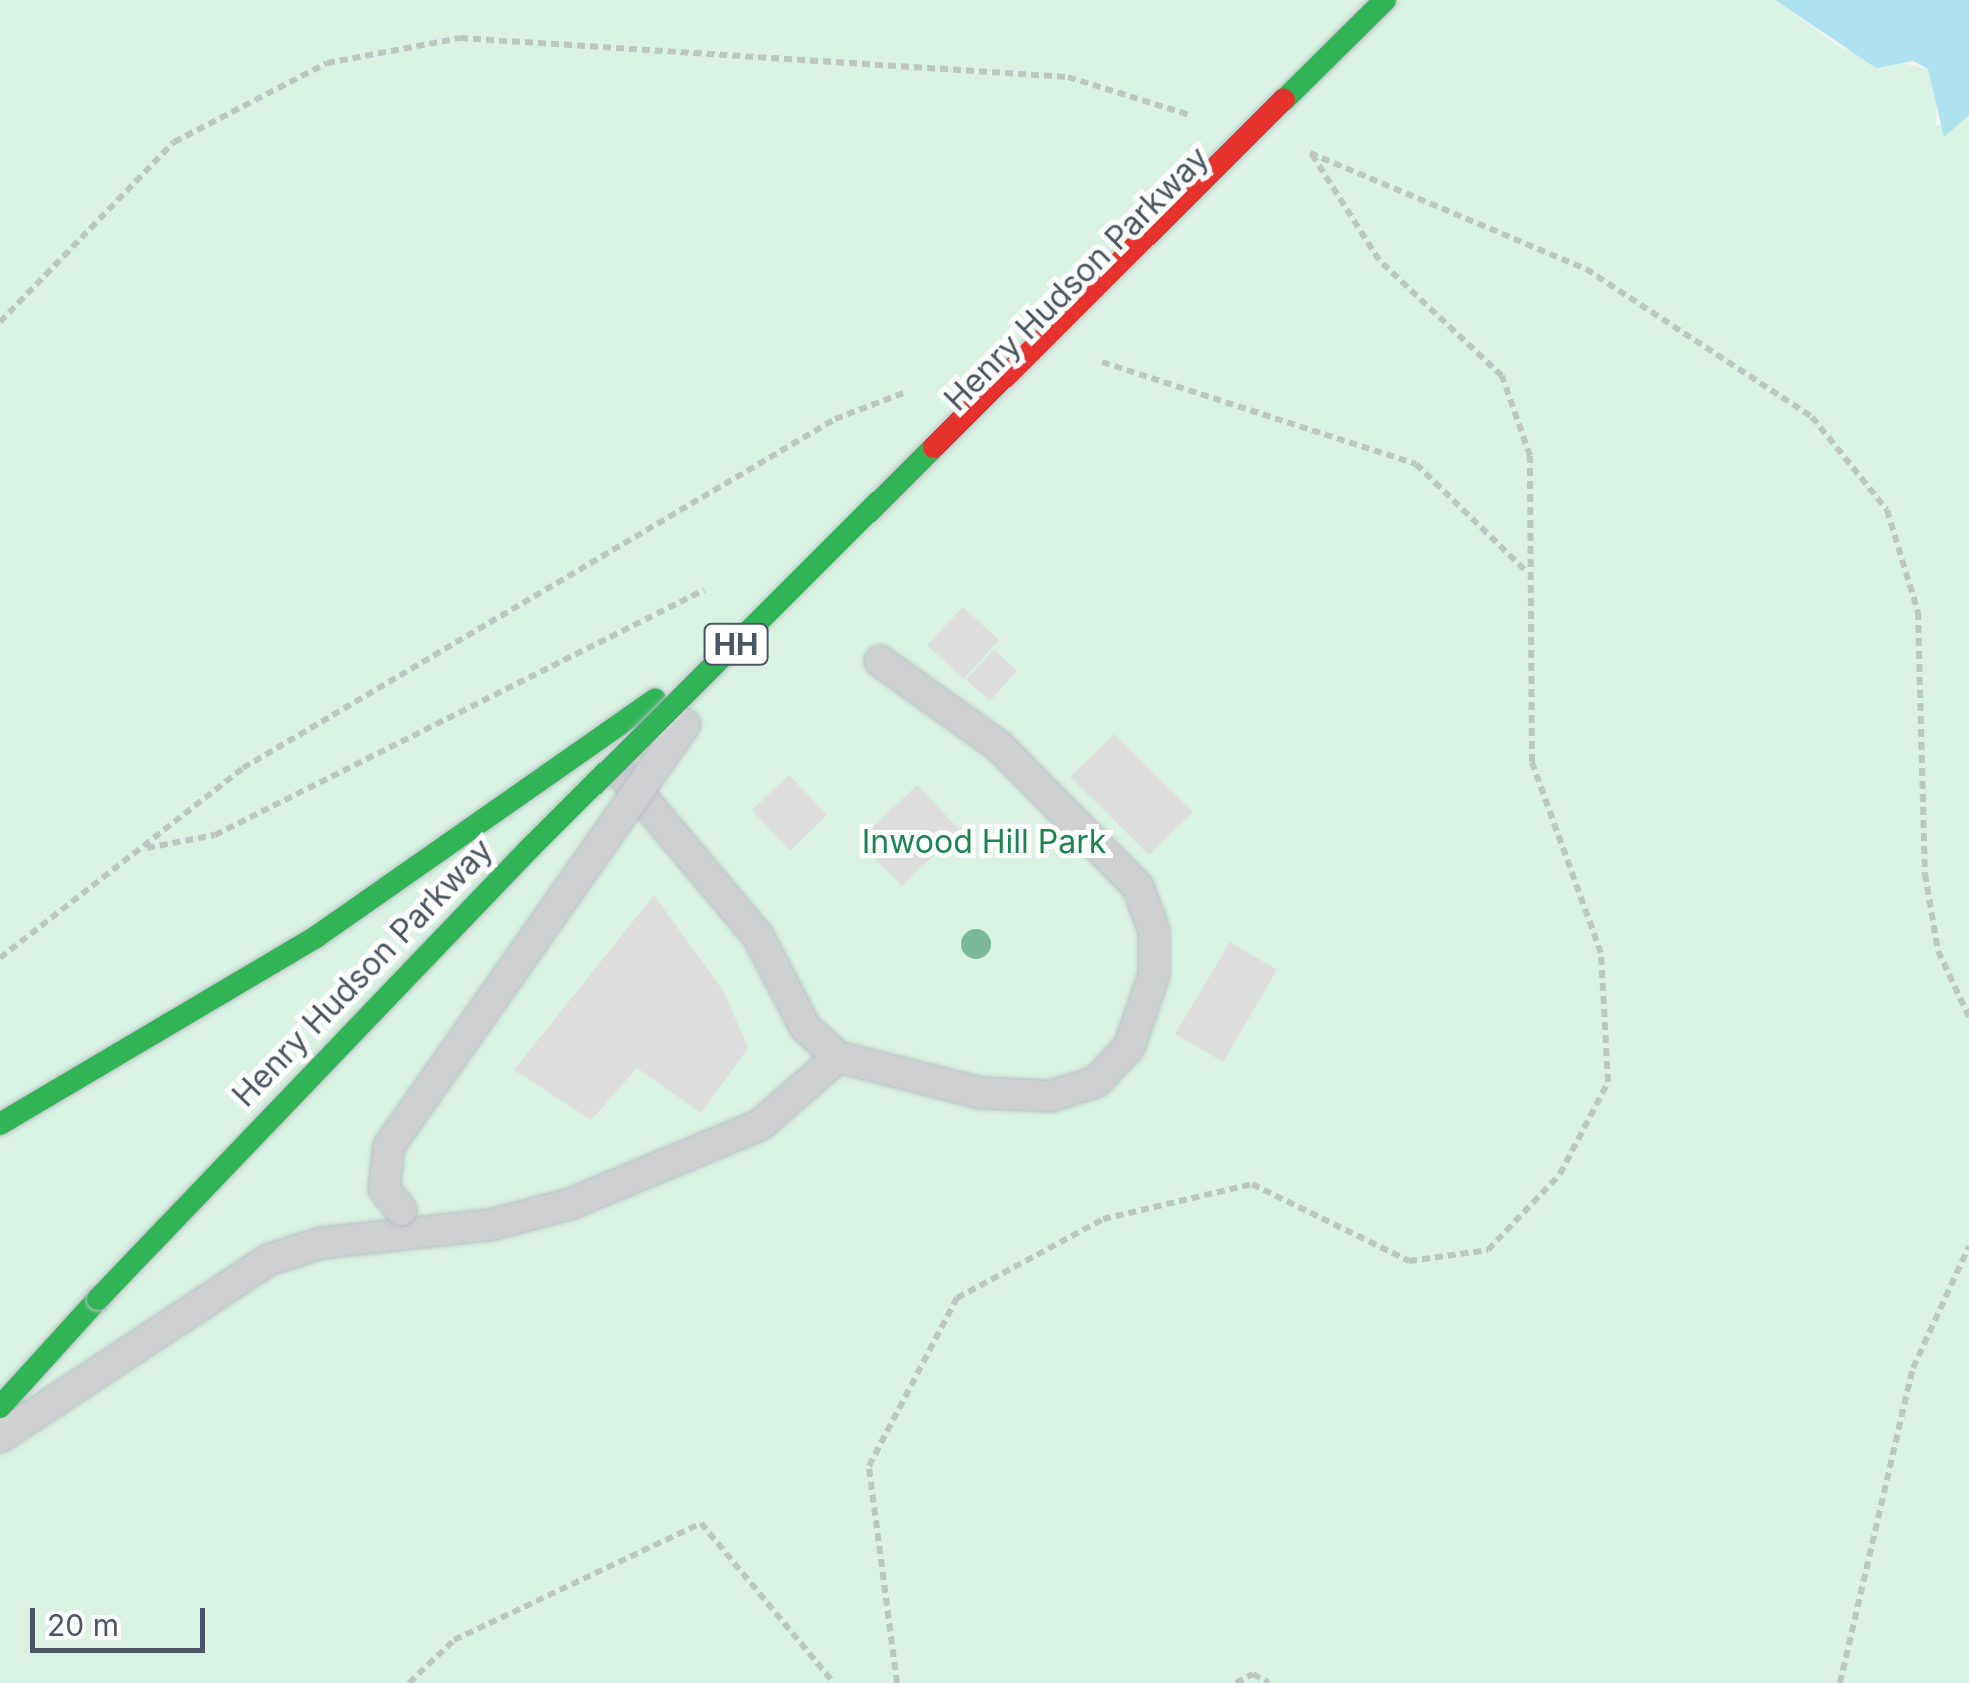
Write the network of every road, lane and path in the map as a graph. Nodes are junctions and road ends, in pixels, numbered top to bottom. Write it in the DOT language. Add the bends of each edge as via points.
graph roads {
  1 [pos="1385,0"];
  2 [pos="1405,0"];
  3 [pos="1310,152"];
  4 [pos="709,587"];
  5 [pos="749,629"];
  6 [pos="880,661"];
  7 [pos="596,744"];
  8 [pos="0,958"];
  9 [pos="838,1058"];
  10 [pos="0,1124"];
  11 [pos="490,1225"];
  12 [pos="1969,1246"];
  13 [pos="0,1408"];
  14 [pos="0,1437"];
  15 [pos="409,1683"];
  16 [pos="834,1683"];
  17 [pos="897,1683"];
  18 [pos="1236,1683"];
  19 [pos="1269,1683"];
  20 [pos="1840,1683"];
  1 -- 5 [label="highway, Henry Hudson Parkway / HH, bridge"];
  2 -- 5 [label="highway, Henry Hudson Parkway / HH, bridge" via="995,408"];
  3 -- 17 [label="path" via="1379,260 1502,376 1530,456 1532,762 1601,953 1608,1082 1560,1174 1488,1250 1410,1261 1252,1184 1103,1220 957,1298 869,1466"];
  4 -- 8 [label="path" via="215,835 146,848"];
  5 -- 7 [label="highway, Henry Hudson Parkway / HH"];
  5 -- 11 [label="lane, bridge" via="396,1134 382,1178 401,1210"];
  5 -- 13 [label="highway, Henry Hudson Parkway / HH, bridge" via="384,995"];
  6 -- 9 [label="lane" via="999,746 1124,869 1154,931 1154,976 1129,1047 1075,1090 980,1092"];
  7 -- 9 [label="lane" via="758,936 805,1028"];
  7 -- 10 [label="highway, Henry Hudson Parkway / HH" via="316,937"];
  9 -- 11 [label="lane" via="780,1112 732,1138 570,1204"];
  11 -- 14 [label="lane" via="281,1254"];
  12 -- 20 [label="path" via="1913,1368"];
  15 -- 16 [label="path" via="454,1640 701,1523"];
  18 -- 19 [label="path" via="1253,1674"];
}
